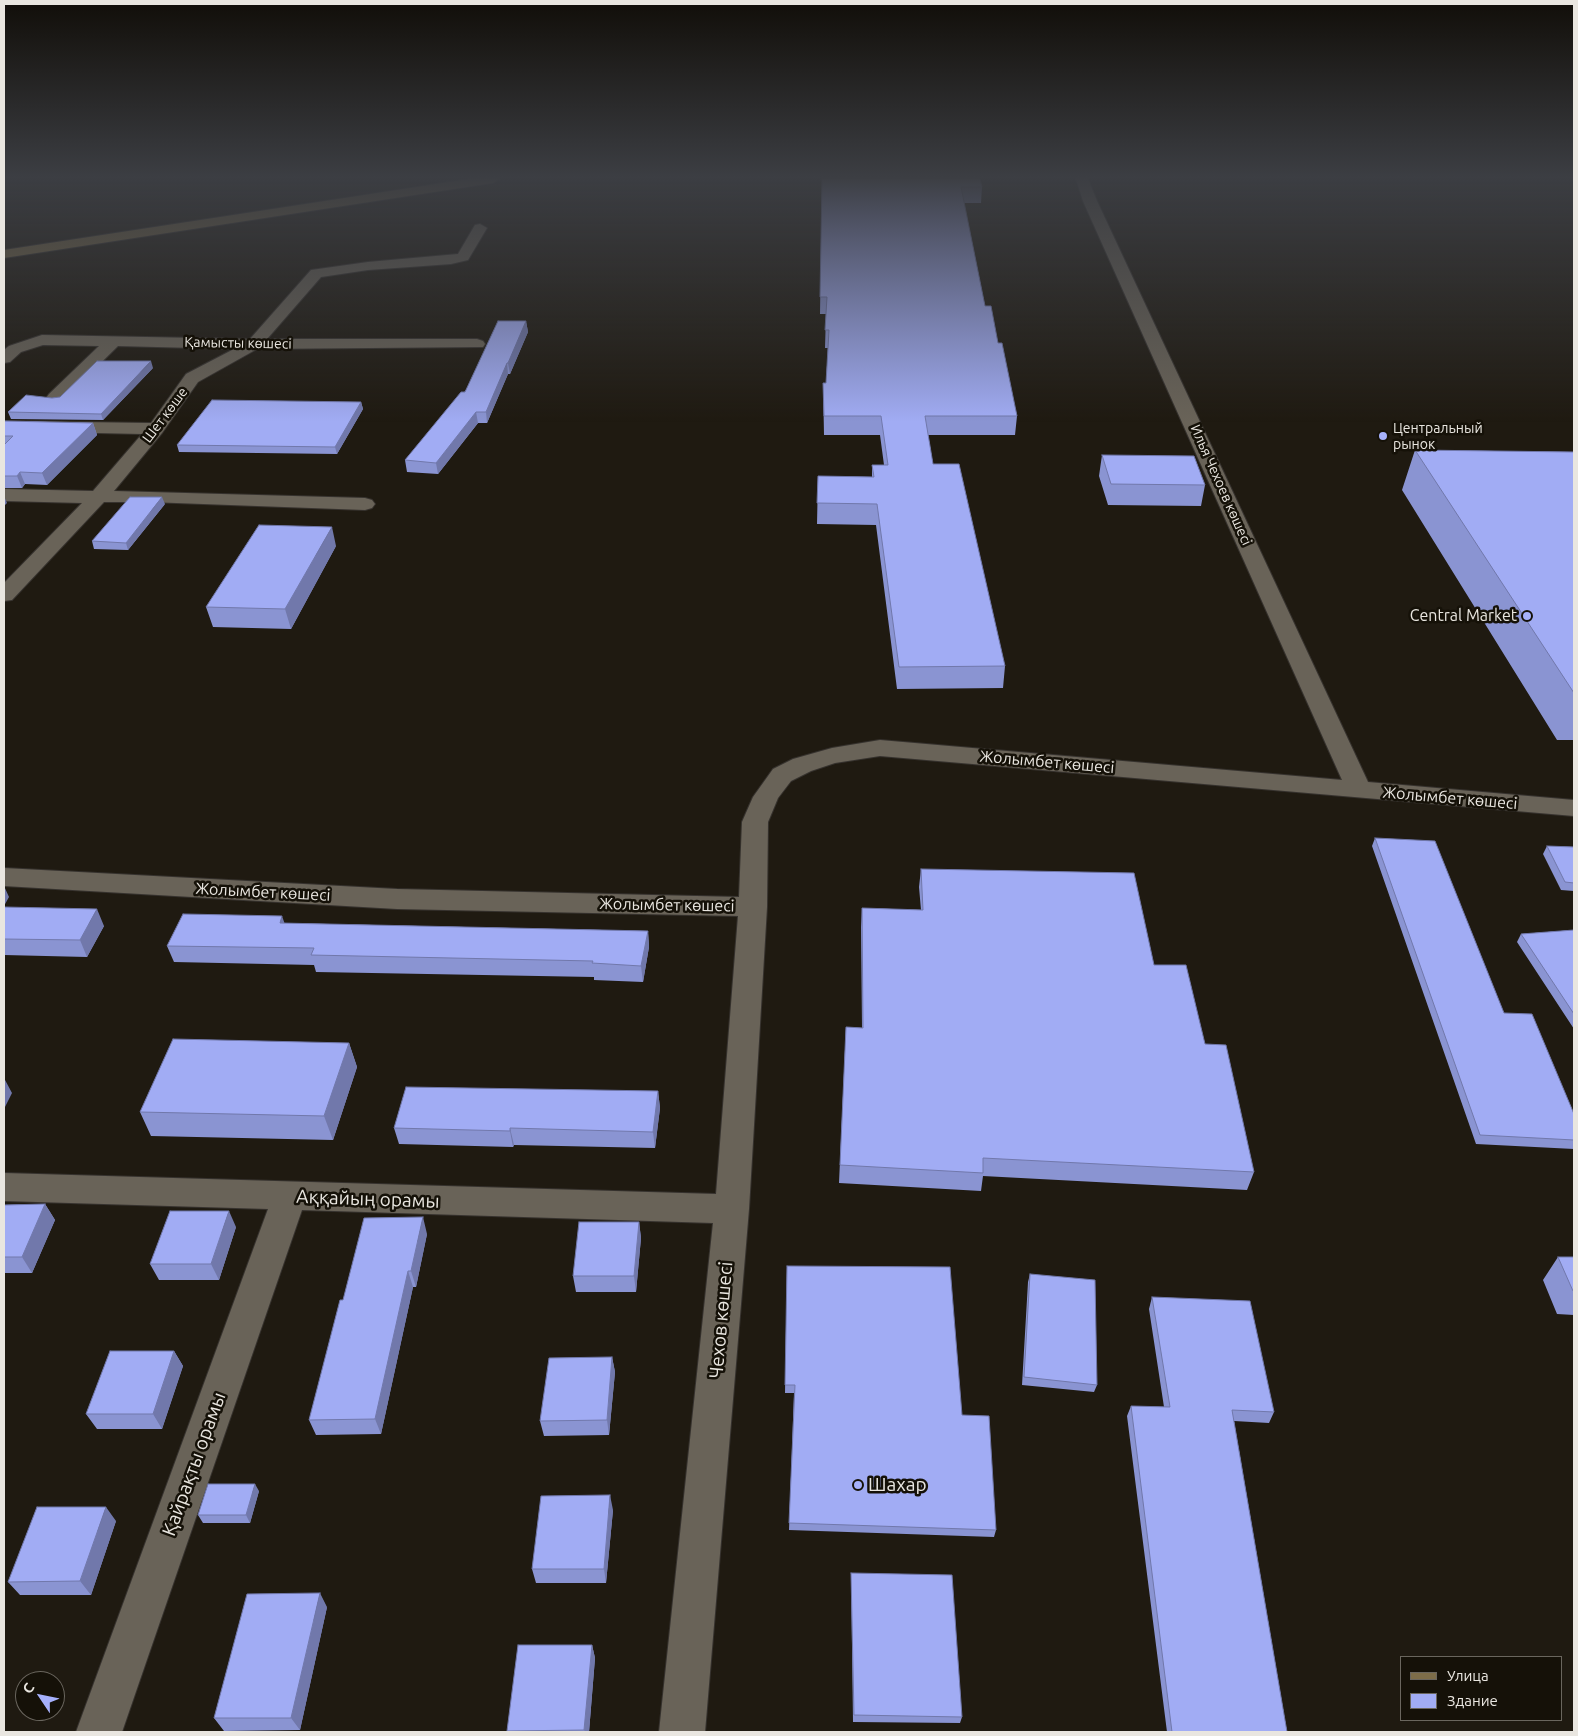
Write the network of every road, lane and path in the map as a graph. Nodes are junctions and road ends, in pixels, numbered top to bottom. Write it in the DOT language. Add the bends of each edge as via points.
graph roads {
  1 [pos="451,260"];
  2 [pos="1117,260"];
  3 [pos="114,341"];
  4 [pos="254,344"];
  5 [pos="477,344"];
  6 [pos="4,358"];
  7 [pos="55,398"];
  8 [pos="4,426"];
  9 [pos="156,429"];
  10 [pos="4,495"];
  11 [pos="99,496"];
  12 [pos="365,504"];
  13 [pos="4,595"];
  14 [pos="1360,790"];
  15 [pos="1574,808"];
  16 [pos="4,877"];
  17 [pos="753,907"];
  18 [pos="4,1187"];
  19 [pos="290,1196"];
  20 [pos="732,1209"];
  21 [pos="99,1732"];
  22 [pos="682,1732"];
  1 -- 4 [label="street, Шет көше" via="316,273"];
  2 -- 14 [label="street, Илья Чехоев көшесі"];
  3 -- 4 [label="street, Қамысты көшесі"];
  3 -- 6 [label="street, Қамысты көшесі" via="42,340 15,349"];
  3 -- 7 [label="street"];
  4 -- 5 [label="street, Қамысты көшесі"];
  4 -- 9 [label="street, Шет көше" via="192,378"];
  8 -- 9 [label="street"];
  9 -- 11 [label="street, Шет көше"];
  10 -- 11 [label="street"];
  11 -- 12 [label="street"];
  11 -- 13 [label="street, Шет көше"];
  14 -- 15 [label="street, Жолымбет көшесі"];
  14 -- 17 [label="street, Жолымбет көшесі" via="880,748 832,756 782,775 766,797 755,822"];
  16 -- 17 [label="street, Жолымбет көшесі" via="397,899"];
  17 -- 20 [label="street, Чехов көшесі"];
  18 -- 19 [label="street, Аққайың орамы"];
  19 -- 20 [label="street, Аққайың орамы"];
  19 -- 21 [label="street, Қайрақты орамы"];
  20 -- 22 [label="street, Чехов көшесі"];
}
